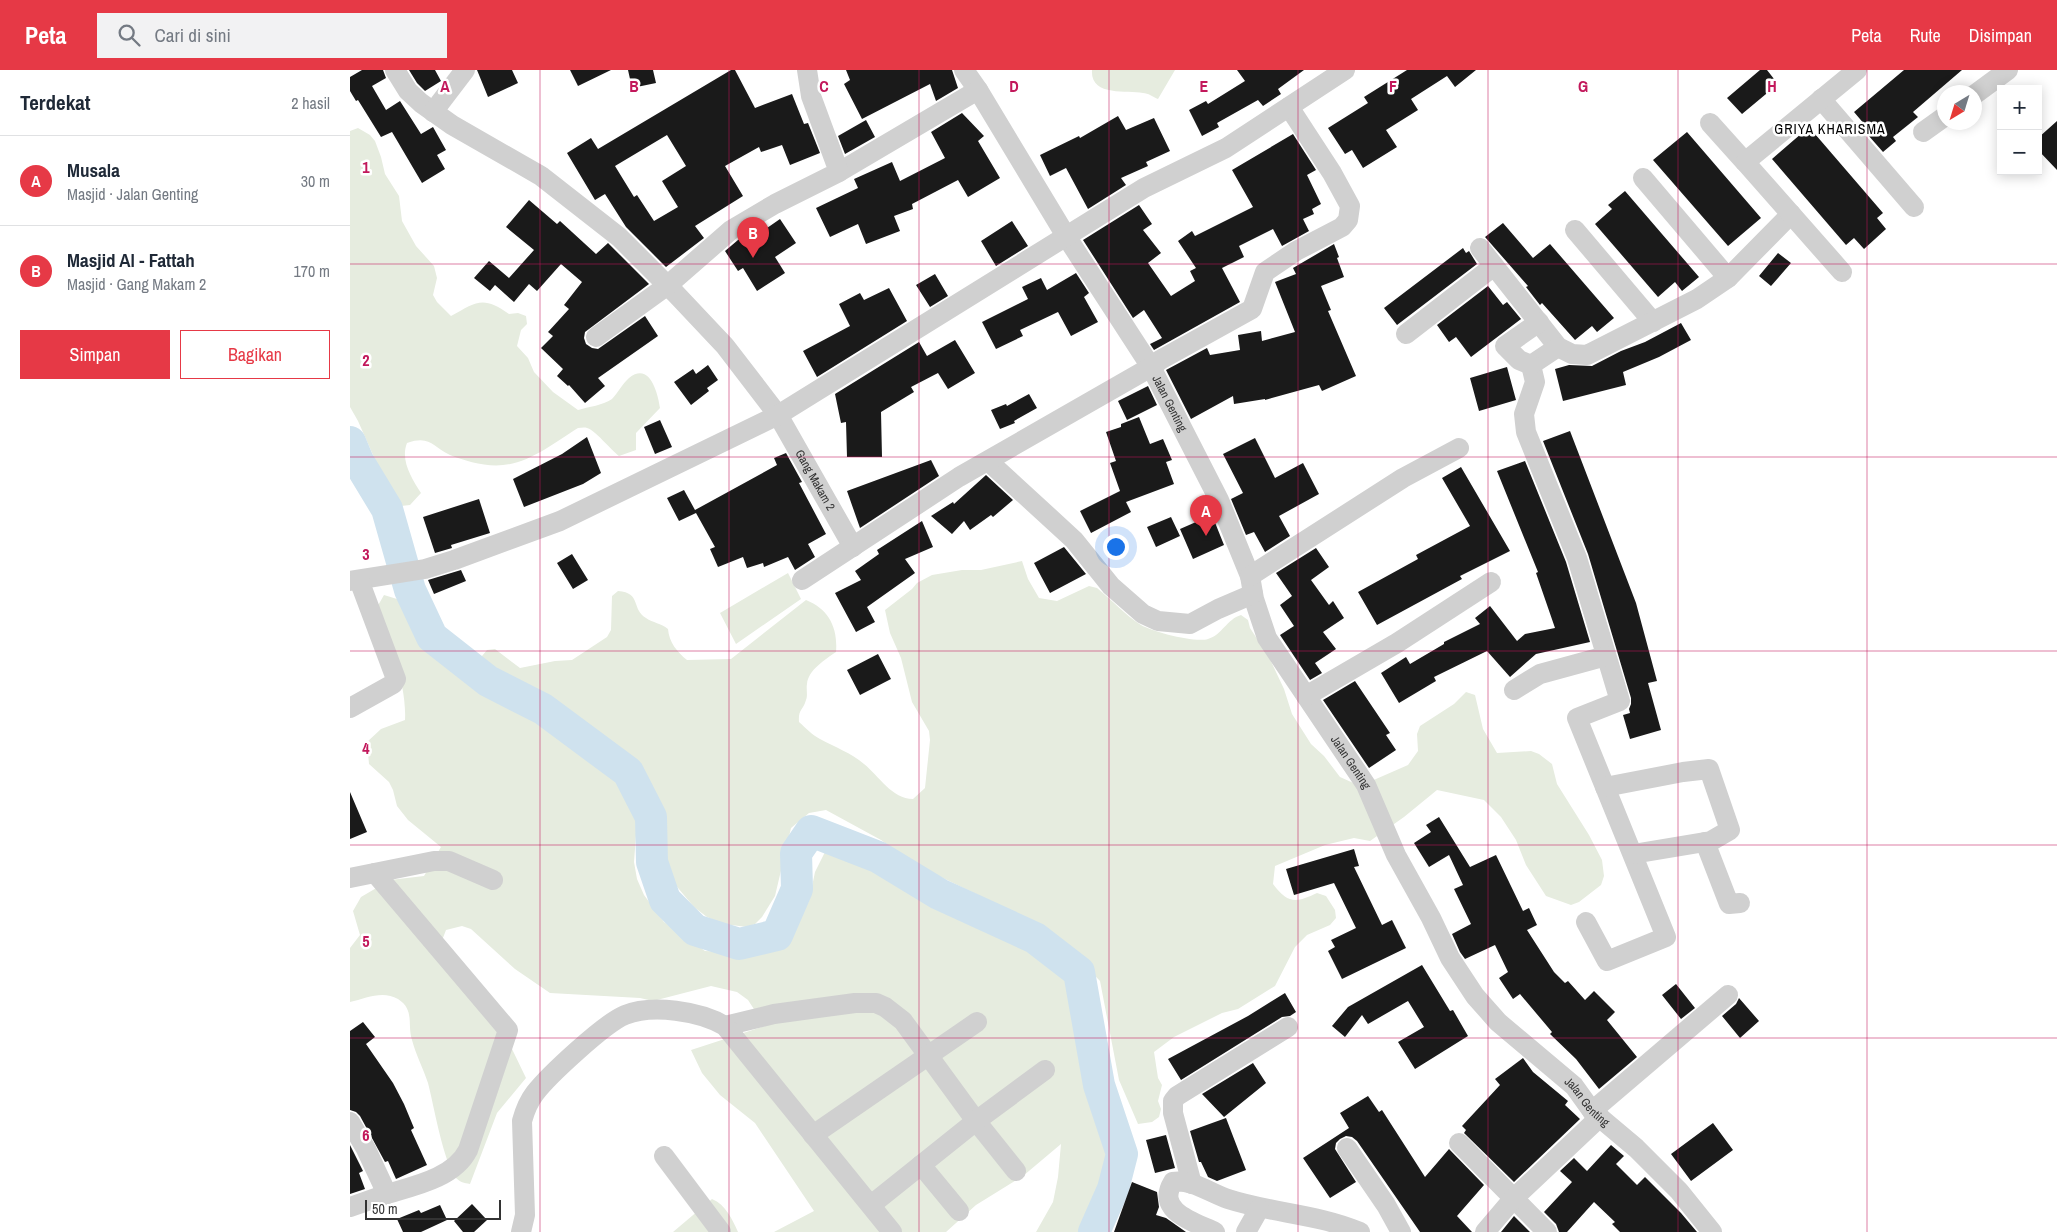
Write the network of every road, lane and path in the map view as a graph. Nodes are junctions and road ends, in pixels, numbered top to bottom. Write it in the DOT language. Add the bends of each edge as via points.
graph roads {
  1 [pos="395,70"];
  2 [pos="465,70"];
  3 [pos="807,70"];
  4 [pos="964,70"];
  5 [pos="1345,70"];
  6 [pos="1857,70"];
  7 [pos="2008,70"];
  8 [pos="1982,89"];
  9 [pos="978,90"];
  10 [pos="1821,99"];
  11 [pos="1289,107"];
  12 [pos="434,112"];
  13 [pos="1937,122"];
  14 [pos="1710,123"];
  15 [pos="1923,132"];
  16 [pos="1745,162"];
  17 [pos="838,172"];
  18 [pos="1643,178"];
  19 [pos="1914,207"];
  20 [pos="1790,214"];
  21 [pos="1575,230"];
  22 [pos="1066,236"];
  23 [pos="1480,248"];
  24 [pos="1494,266"];
  25 [pos="1842,272"];
  26 [pos="1728,278"];
  27 [pos="668,285"];
  28 [pos="1539,322"];
  29 [pos="1653,322"];
  30 [pos="1406,334"];
  31 [pos="596,337"];
  32 [pos="1558,347"];
  33 [pos="1531,365"];
  34 [pos="1151,367"];
  35 [pos="778,415"];
  36 [pos="1459,448"];
  37 [pos="988,461"];
  38 [pos="853,547"];
  39 [pos="354,580"];
  40 [pos="802,580"];
  41 [pos="1490,582"];
  42 [pos="1251,585"];
  43 [pos="1606,656"];
  44 [pos="1514,690"];
  45 [pos="1306,696"];
  46 [pos="350,707"];
  47 [pos="1605,787"];
  48 [pos="1705,842"];
  49 [pos="1633,854"];
  50 [pos="375,873"];
  51 [pos="350,878"];
  52 [pos="493,880"];
  53 [pos="1740,903"];
  54 [pos="1586,922"];
  55 [pos="1728,995"];
  56 [pos="977,1022"];
  57 [pos="725,1026"];
  58 [pos="1288,1027"];
  59 [pos="929,1056"];
  60 [pos="1045,1070"];
  61 [pos="1596,1114"];
  62 [pos="976,1121"];
  63 [pos="350,1122"];
  64 [pos="813,1135"];
  65 [pos="1459,1143"];
  66 [pos="1347,1148"];
  67 [pos="664,1156"];
  68 [pos="921,1165"];
  69 [pos="1016,1172"];
  70 [pos="1192,1184"];
  71 [pos="387,1194"];
  72 [pos="1513,1199"];
  73 [pos="871,1204"];
  74 [pos="350,1207"];
  75 [pos="1259,1208"];
  76 [pos="959,1211"];
  77 [pos="521,1232"];
  78 [pos="721,1232"];
  79 [pos="892,1232"];
  80 [pos="1215,1232"];
  81 [pos="1246,1232"];
  82 [pos="1360,1232"];
  83 [pos="1401,1232"];
  84 [pos="1485,1232"];
  85 [pos="1547,1232"];
  86 [pos="1712,1232"];
  1 -- 12 [label="street, Gang Makam 2" via="408,91"];
  2 -- 12 [label="street"];
  3 -- 17 [label="street" via="810,96"];
  4 -- 9 [label="street, Jalan Genting"];
  5 -- 11 [label="street"];
  6 -- 10 [label="street"];
  7 -- 8 [label="street"];
  9 -- 17 [label="street"];
  9 -- 22 [label="street, Jalan Genting"];
  10 -- 16 [label="street"];
  10 -- 19 [label="street"];
  11 -- 22 [label="street" via="1226,148 1144,188"];
  11 -- 34 [label="street" via="1350,206 1348,220 1342,227 1264,272 1252,309"];
  12 -- 27 [label="street, Gang Makam 2" via="541,176 619,237"];
  13 -- 15 [label="street"];
  14 -- 16 [label="street"];
  16 -- 20 [label="street"];
  17 -- 27 [label="street" via="731,230"];
  18 -- 26 [label="street"];
  20 -- 25 [label="street"];
  20 -- 26 [label="street"];
  21 -- 29 [label="street"];
  22 -- 34 [label="street, Jalan Genting"];
  22 -- 35 [label="street"];
  23 -- 24 [label="street"];
  24 -- 28 [label="street"];
  24 -- 30 [label="street"];
  26 -- 29 [label="street"];
  27 -- 31 [label="street"];
  27 -- 35 [label="street, Gang Makam 2" via="724,346"];
  28 -- 32 [label="street"];
  28 -- 33 [label="street" via="1505,346 1519,360"];
  29 -- 32 [label="street" via="1586,355 1572,354"];
  32 -- 33 [label="street"];
  33 -- 43 [label="street" via="1535,382 1524,414 1526,432 1577,558"];
  34 -- 37 [label="street"];
  34 -- 42 [label="street, Jalan Genting" via="1219,500"];
  35 -- 38 [label="street, Gang Makam 2"];
  35 -- 39 [label="street" via="560,520 454,560 394,575"];
  36 -- 42 [label="street" via="1403,478"];
  37 -- 38 [label="street"];
  37 -- 42 [label="street" via="1074,540 1111,586 1143,614 1158,620 1190,624"];
  38 -- 40 [label="street"];
  39 -- 46 [label="street" via="396,679"];
  41 -- 45 [label="street" via="1397,643"];
  42 -- 45 [label="street, Jalan Genting" via="1267,638"];
  43 -- 44 [label="street" via="1540,674"];
  43 -- 47 [label="street" via="1620,701 1577,718"];
  45 -- 61 [label="street, Jalan Genting" via="1366,785 1396,855 1450,958 1475,996 1498,1022 1574,1086"];
  47 -- 48 [label="street" via="1709,769 1730,830"];
  47 -- 49 [label="street"];
  48 -- 49 [label="street"];
  48 -- 53 [label="street" via="1729,904"];
  49 -- 54 [label="street" via="1666,937 1607,961"];
  50 -- 51 [label="street"];
  50 -- 52 [label="street" via="449,861"];
  50 -- 71 [label="street" via="508,1030 468,1150 460,1163 433,1178"];
  55 -- 61 [label="street"];
  56 -- 59 [label="street"];
  57 -- 59 [label="street" via="774,1014 855,1003 876,1004 903,1021"];
  57 -- 64 [label="street"];
  57 -- 77 [label="street" via="688,1012 642,1011 624,1016 607,1026 534,1093 522,1121 525,1214"];
  58 -- 70 [label="street" via="1173,1101 1173,1113"];
  59 -- 62 [label="street"];
  59 -- 64 [label="street"];
  60 -- 62 [label="street"];
  61 -- 72 [label="street"];
  61 -- 86 [label="street, Jalan Genting" via="1636,1148"];
  62 -- 68 [label="street"];
  62 -- 69 [label="street"];
  63 -- 71 [label="street"];
  64 -- 73 [label="street"];
  65 -- 72 [label="street"];
  66 -- 83 [label="street"];
  67 -- 78 [label="street"];
  68 -- 73 [label="street"];
  68 -- 76 [label="street"];
  70 -- 75 [label="street"];
  70 -- 80 [label="street" via="1173,1182 1168,1190 1171,1207"];
  71 -- 74 [label="street"];
  72 -- 84 [label="street"];
  72 -- 85 [label="street"];
  73 -- 79 [label="street"];
  75 -- 81 [label="street"];
  75 -- 82 [label="street" via="1310,1217"];
}
